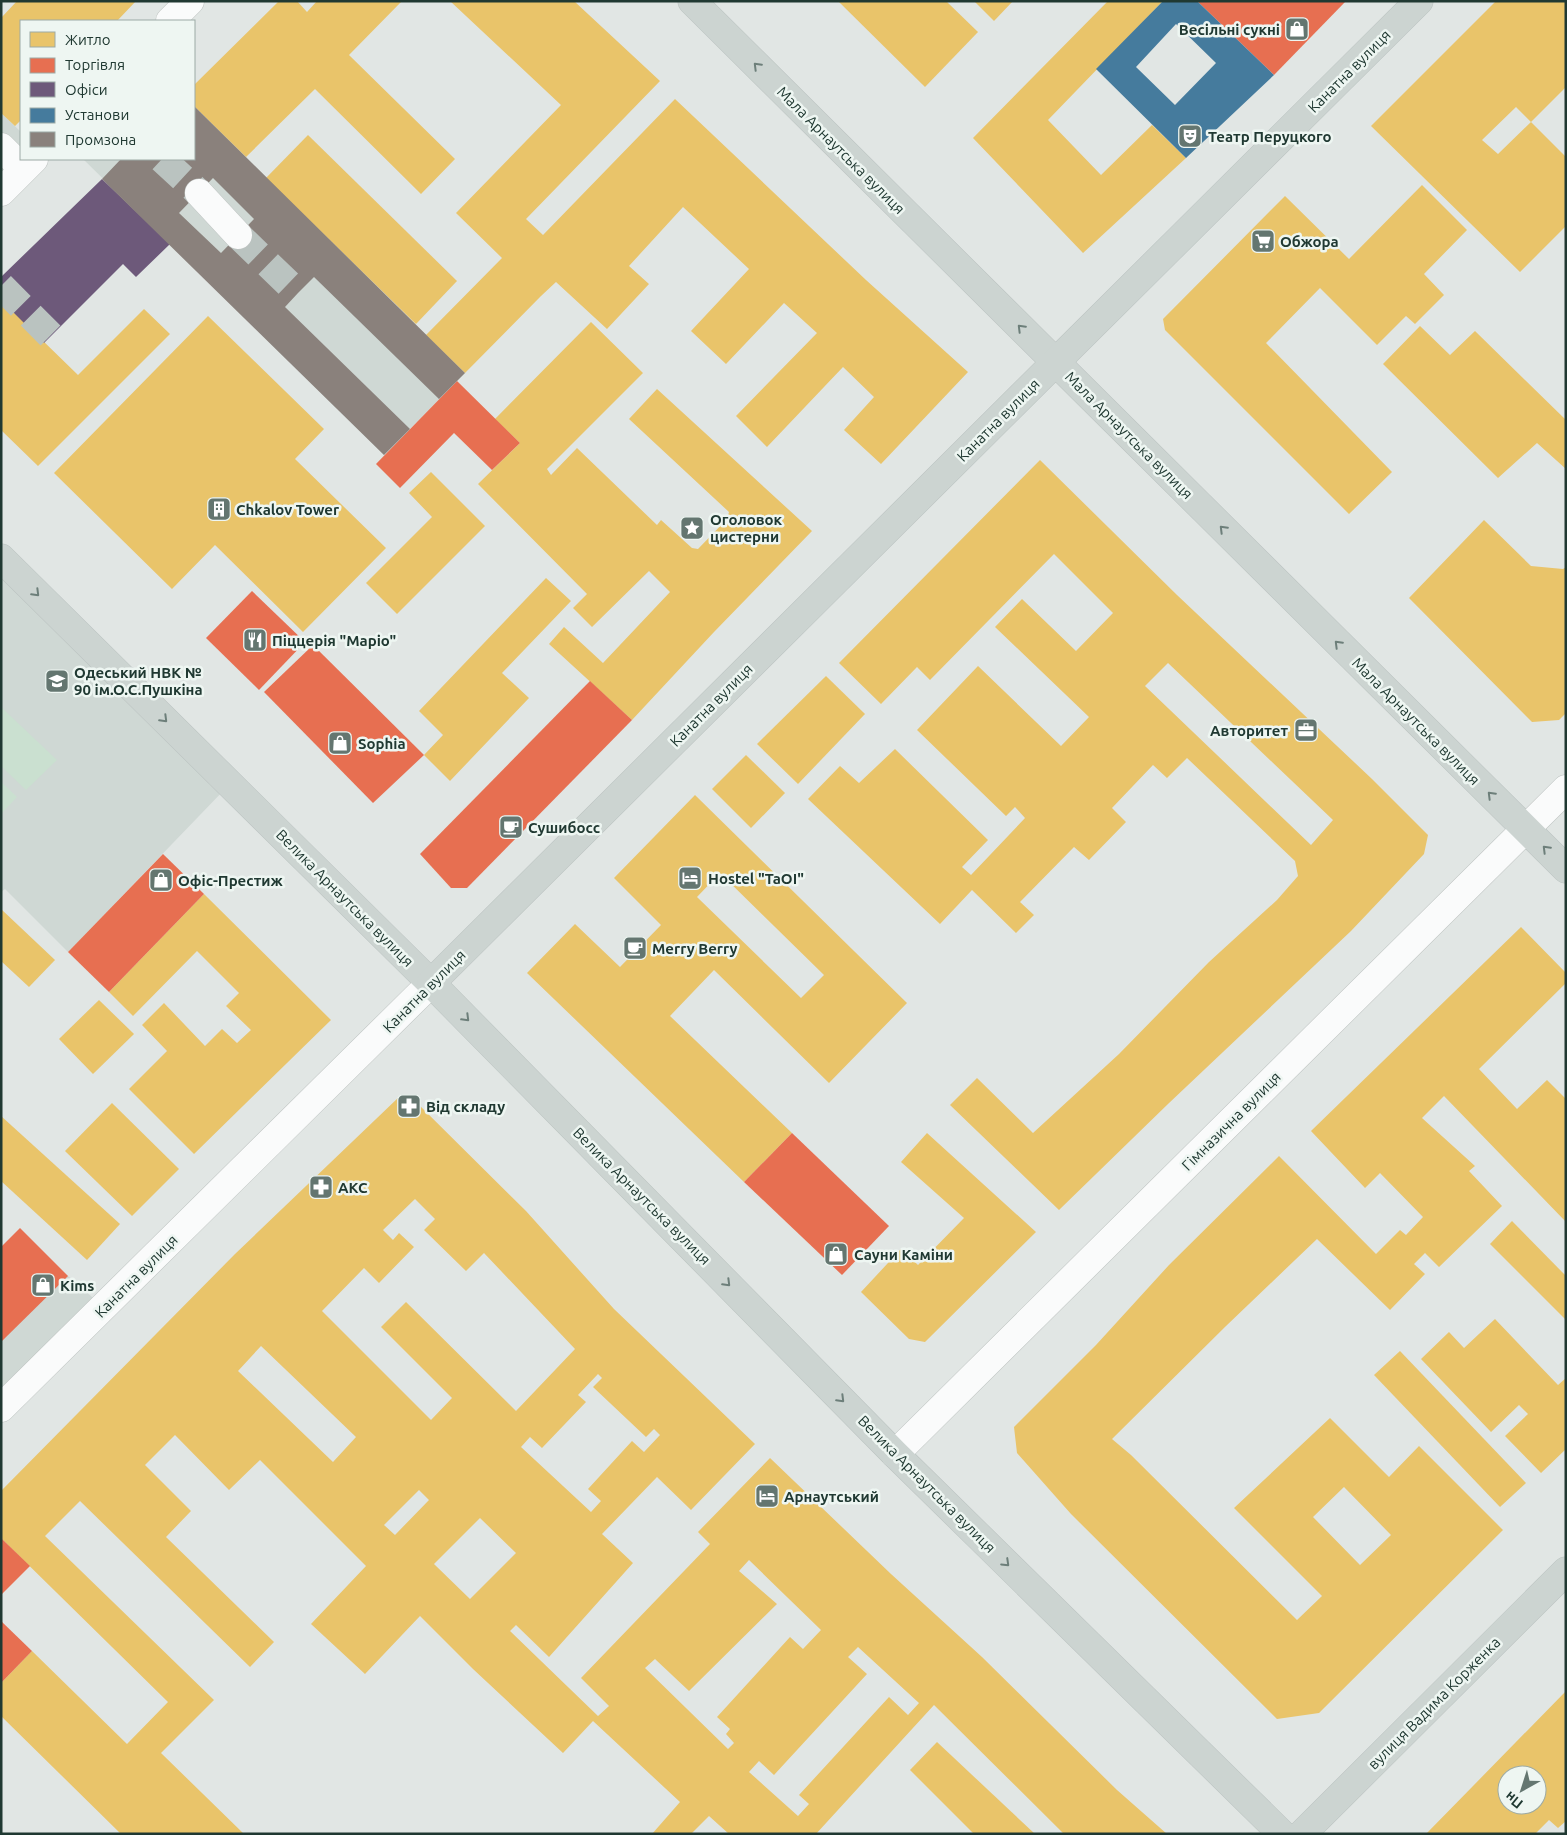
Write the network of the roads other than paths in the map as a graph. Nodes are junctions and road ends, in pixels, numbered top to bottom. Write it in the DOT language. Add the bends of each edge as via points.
graph roads {
  1 [pos="190,1"];
  2 [pos="692,1"];
  3 [pos="1419,1"];
  4 [pos="171,20"];
  5 [pos="1,147"];
  6 [pos="20,159"];
  7 [pos="29,164"];
  8 [pos="1,192"];
  9 [pos="198,194"];
  10 [pos="238,235"];
  11 [pos="1056,363"];
  12 [pos="1,558"];
  13 [pos="1566,789"];
  14 [pos="1526,829"];
  15 [pos="1566,869"];
  16 [pos="432,983"];
  17 [pos="1,1408"];
  18 [pos="895,1454"];
  19 [pos="1566,1571"];
  20 [pos="1282,1834"];
  21 [pos="1302,1834"];
  1 -- 4 [label="street"];
  11 -- 2 [label="main road, Мала Арнаутська вулиця, one-way"];
  3 -- 11 [label="main road, Канатна вулиця"];
  5 -- 6 [label="street"];
  7 -- 8 [label="street"];
  9 -- 10 [label="street"];
  14 -- 11 [label="main road, Мала Арнаутська вулиця, one-way"];
  11 -- 16 [label="main road, Канатна вулиця"];
  12 -- 16 [label="main road, Велика Арнаутська вулиця, one-way"];
  13 -- 14 [label="street, Гімназична вулиця"];
  15 -- 14 [label="main road, Мала Арнаутська вулиця, one-way"];
  14 -- 18 [label="street, Гімназична вулиця"];
  16 -- 17 [label="street, Канатна вулиця"];
  16 -- 18 [label="main road, Велика Арнаутська вулиця, one-way"];
  18 -- 20 [label="main road, Велика Арнаутська вулиця, one-way"];
  19 -- 21 [label="main road, вулиця Вадима Корженка"];
}
